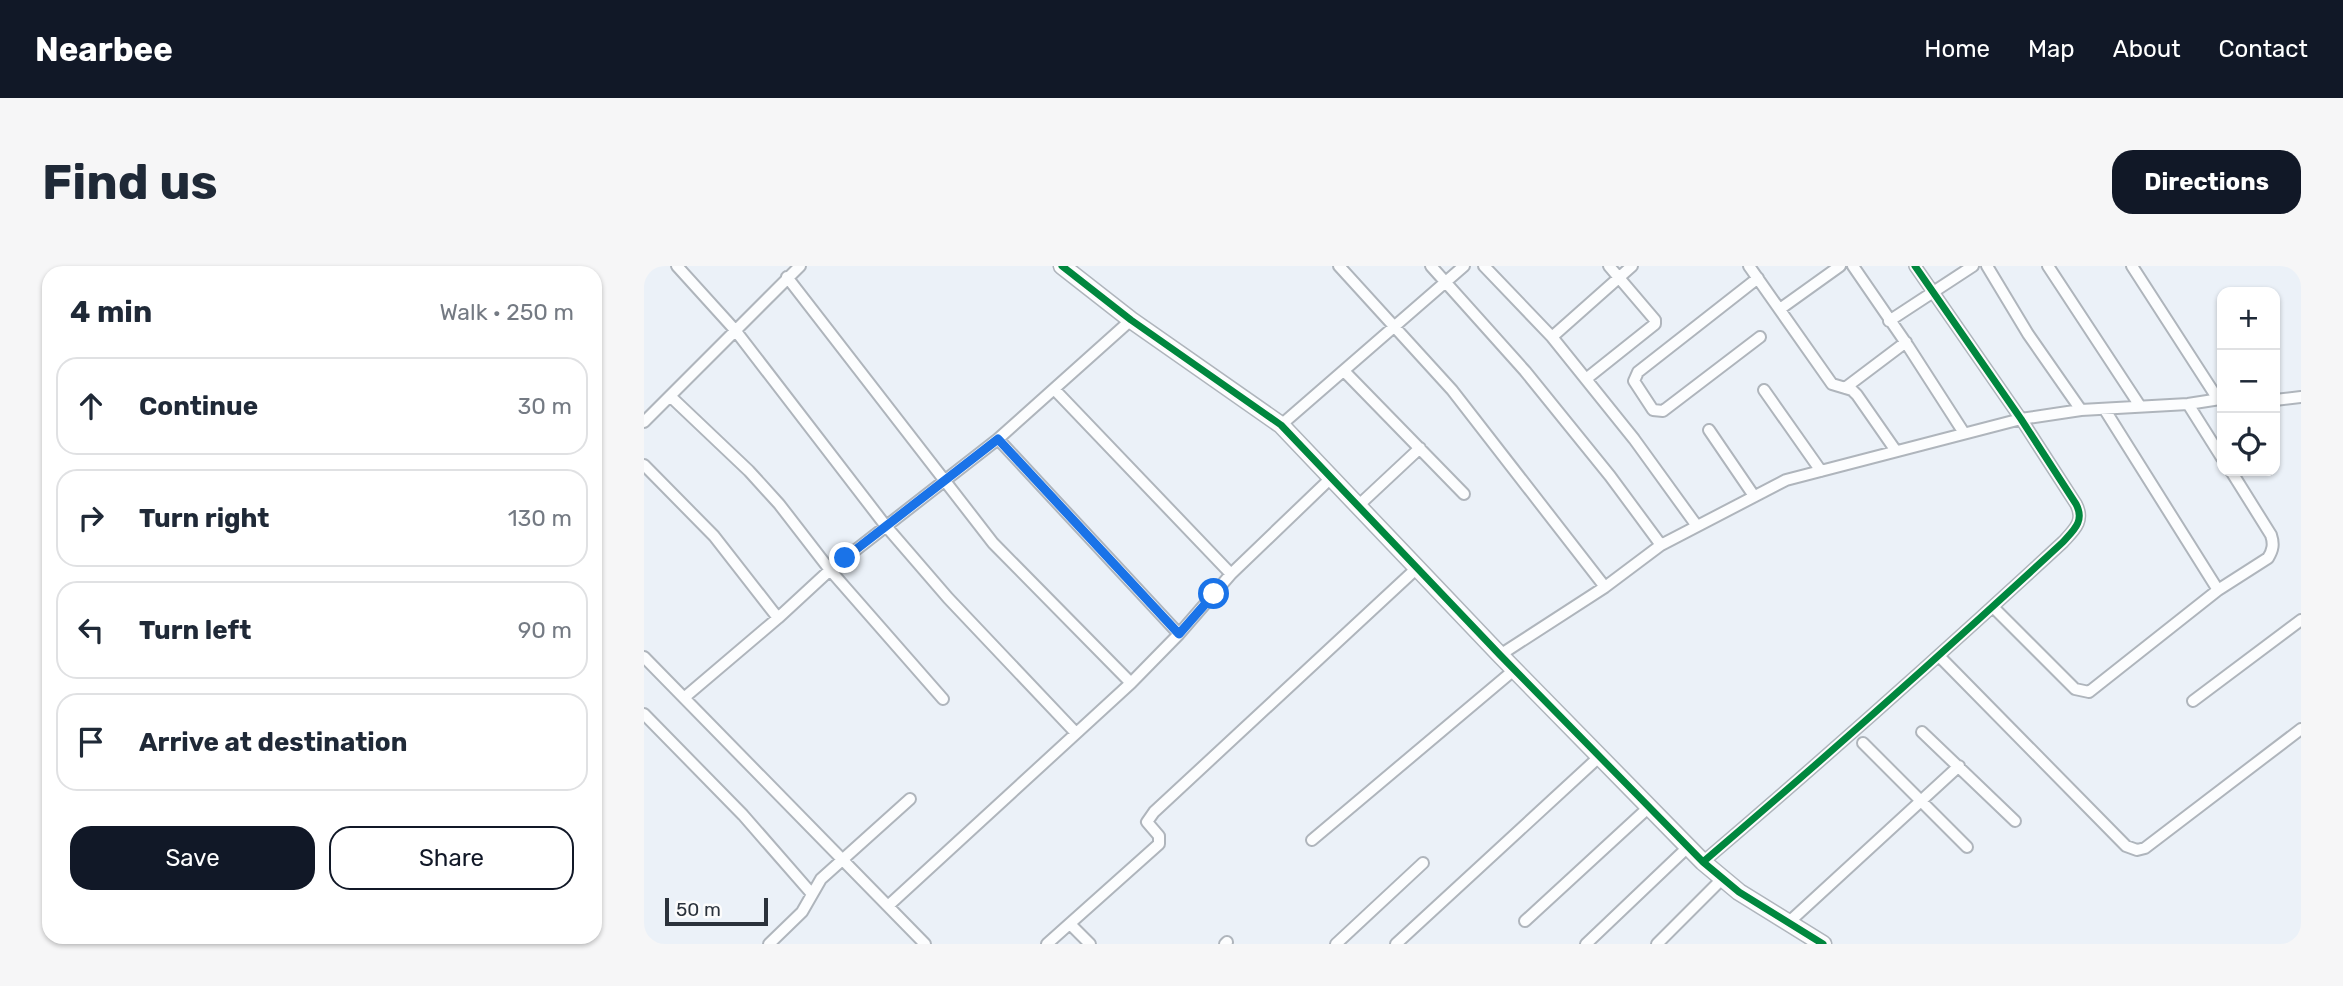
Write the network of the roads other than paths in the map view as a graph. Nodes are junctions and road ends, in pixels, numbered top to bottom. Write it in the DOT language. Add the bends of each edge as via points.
graph roads {
  1 [pos="677,266"];
  2 [pos="800,266"];
  3 [pos="1063,266"];
  4 [pos="1339,266"];
  5 [pos="1432,266"];
  6 [pos="1464,266"];
  7 [pos="1484,266"];
  8 [pos="1609,266"];
  9 [pos="1632,266"];
  10 [pos="1750,266"];
  11 [pos="1840,266"];
  12 [pos="1853,266"];
  13 [pos="1915,266"];
  14 [pos="1973,266"];
  15 [pos="1987,266"];
  16 [pos="2048,266"];
  17 [pos="2133,266"];
  18 [pos="787,277"];
  19 [pos="1620,278"];
  20 [pos="1758,278"];
  21 [pos="1446,283"];
  22 [pos="1934,293"];
  23 [pos="1780,309"];
  24 [pos="1131,320"];
  25 [pos="1889,321"];
  26 [pos="1395,327"];
  27 [pos="735,330"];
  28 [pos="1552,337"];
  29 [pos="1760,337"];
  30 [pos="1906,342"];
  31 [pos="1344,371"];
  32 [pos="1586,379"];
  33 [pos="1054,388"];
  34 [pos="1845,388"];
  35 [pos="1765,390"];
  36 [pos="2217,394"];
  37 [pos="670,396"];
  38 [pos="2301,397"];
  39 [pos="2280,399"];
  40 [pos="2217,400"];
  41 [pos="2188,404"];
  42 [pos="2140,406"];
  43 [pos="2105,410"];
  44 [pos="2081,411"];
  45 [pos="2021,419"];
  46 [pos="644,422"];
  47 [pos="1281,425"];
  48 [pos="1709,430"];
  49 [pos="1964,433"];
  50 [pos="998,439"];
  51 [pos="1420,448"];
  52 [pos="2217,450"];
  53 [pos="1896,452"];
  54 [pos="644,465"];
  55 [pos="1821,471"];
  56 [pos="2234,476"];
  57 [pos="1332,477"];
  58 [pos="945,481"];
  59 [pos="1464,494"];
  60 [pos="1754,496"];
  61 [pos="1359,506"];
  62 [pos="886,525"];
  63 [pos="1697,526"];
  64 [pos="1661,545"];
  65 [pos="1417,568"];
  66 [pos="830,570"];
  67 [pos="1231,574"];
  68 [pos="1605,587"];
  69 [pos="2218,590"];
  70 [pos="1993,607"];
  71 [pos="779,618"];
  72 [pos="2301,620"];
  73 [pos="1179,634"];
  74 [pos="1500,655"];
  75 [pos="1939,656"];
  76 [pos="644,657"];
  77 [pos="1514,670"];
  78 [pos="1131,683"];
  79 [pos="685,697"];
  80 [pos="943,699"];
  81 [pos="2193,701"];
  82 [pos="644,714"];
  83 [pos="2301,729"];
  84 [pos="1075,732"];
  85 [pos="1922,732"];
  86 [pos="1863,743"];
  87 [pos="1599,757"];
  88 [pos="1959,766"];
  89 [pos="910,799"];
  90 [pos="1920,801"];
  91 [pos="1648,808"];
  92 [pos="2015,821"];
  93 [pos="1312,839"];
  94 [pos="1688,847"];
  95 [pos="1967,848"];
  96 [pos="841,860"];
  97 [pos="1703,862"];
  98 [pos="1423,863"];
  99 [pos="1722,879"];
  100 [pos="812,894"];
  101 [pos="888,906"];
  102 [pos="1525,921"];
  103 [pos="1788,923"];
  104 [pos="1070,924"];
  105 [pos="1811,941"];
  106 [pos="769,944"];
  107 [pos="925,944"];
  108 [pos="1047,944"];
  109 [pos="1090,944"];
  110 [pos="1336,944"];
  111 [pos="1396,944"];
  112 [pos="1586,944"];
  113 [pos="1657,944"];
  1 -- 27 [label="street"];
  2 -- 18 [label="street"];
  3 -- 24 [label="street"];
  4 -- 26 [label="street"];
  5 -- 21 [label="street"];
  6 -- 21 [label="street"];
  7 -- 28 [label="street"];
  8 -- 19 [label="street"];
  9 -- 19 [label="street"];
  10 -- 20 [label="street"];
  11 -- 23 [label="street"];
  12 -- 25 [label="street"];
  13 -- 22 [label="street"];
  14 -- 22 [label="street"];
  15 -- 44 [label="street"];
  16 -- 42 [label="street"];
  17 -- 36 [label="street"];
  18 -- 27 [label="street"];
  18 -- 58 [label="street"];
  19 -- 28 [label="street"];
  19 -- 32 [label="street" via="1655,324"];
  20 -- 23 [label="street"];
  20 -- 29 [label="street" via="1638,372 1634,381 1653,410 1663,411"];
  21 -- 26 [label="street"];
  21 -- 64 [label="street" via="1525,371"];
  22 -- 25 [label="street"];
  22 -- 45 [label="street"];
  23 -- 34 [label="street" via="1832,384"];
  24 -- 33 [label="street"];
  24 -- 47 [label="street"];
  25 -- 30 [label="street"];
  26 -- 31 [label="street"];
  26 -- 68 [label="street" via="1452,390"];
  27 -- 37 [label="street"];
  27 -- 62 [label="street"];
  28 -- 32 [label="street"];
  30 -- 34 [label="street"];
  30 -- 49 [label="street"];
  31 -- 47 [label="street"];
  31 -- 51 [label="street"];
  32 -- 63 [label="street"];
  33 -- 50 [label="street"];
  33 -- 67 [label="street"];
  34 -- 53 [label="street" via="1857,395"];
  35 -- 55 [label="street"];
  37 -- 46 [label="street"];
  37 -- 66 [label="street" via="749,471"];
  38 -- 39 [label="street"];
  40 -- 41 [label="street"];
  41 -- 42 [label="street"];
  41 -- 52 [label="street"];
  42 -- 43 [label="street"];
  43 -- 44 [label="street"];
  43 -- 69 [label="street"];
  44 -- 45 [label="street"];
  45 -- 49 [label="street"];
  45 -- 70 [label="street" via="2080,517 2063,542"];
  47 -- 57 [label="street"];
  48 -- 60 [label="street"];
  49 -- 53 [label="street"];
  50 -- 58 [label="street"];
  50 -- 73 [label="street"];
  51 -- 59 [label="street"];
  51 -- 61 [label="street"];
  53 -- 55 [label="street"];
  54 -- 71 [label="street" via="714,536"];
  55 -- 60 [label="street" via="1786,480"];
  56 -- 69 [label="street" via="2274,542 2268,558"];
  57 -- 61 [label="street"];
  57 -- 67 [label="street"];
  58 -- 62 [label="street"];
  58 -- 78 [label="street" via="993,543"];
  60 -- 63 [label="street"];
  61 -- 65 [label="street"];
  62 -- 66 [label="street"];
  62 -- 84 [label="street"];
  63 -- 64 [label="street"];
  64 -- 68 [label="street"];
  65 -- 74 [label="street"];
  65 -- 104 [label="street" via="1154,812 1147,822 1159,844"];
  66 -- 71 [label="street"];
  66 -- 80 [label="street"];
  67 -- 73 [label="street"];
  68 -- 74 [label="street"];
  69 -- 70 [label="street" via="2089,692 2076,689"];
  70 -- 75 [label="street"];
  71 -- 79 [label="street"];
  72 -- 81 [label="street"];
  73 -- 78 [label="street"];
  74 -- 77 [label="street"];
  75 -- 83 [label="street" via="2126,846 2137,850"];
  75 -- 97 [label="street"];
  76 -- 79 [label="street"];
  77 -- 87 [label="street"];
  77 -- 93 [label="street"];
  78 -- 84 [label="street"];
  79 -- 96 [label="street"];
  82 -- 100 [label="street"];
  84 -- 101 [label="street"];
  85 -- 88 [label="street"];
  86 -- 90 [label="street"];
  87 -- 91 [label="street"];
  87 -- 111 [label="street"];
  88 -- 90 [label="street"];
  88 -- 92 [label="street"];
  89 -- 96 [label="street"];
  90 -- 95 [label="street"];
  90 -- 103 [label="street"];
  91 -- 94 [label="street"];
  91 -- 102 [label="street"];
  94 -- 97 [label="street"];
  94 -- 112 [label="street"];
  96 -- 100 [label="street"];
  96 -- 101 [label="street"];
  97 -- 99 [label="street"];
  98 -- 110 [label="street"];
  99 -- 103 [label="street"];
  99 -- 113 [label="street"];
  100 -- 106 [label="street" via="802,912"];
  101 -- 107 [label="street"];
  103 -- 105 [label="street"];
  104 -- 108 [label="street"];
  104 -- 109 [label="street"];
}
